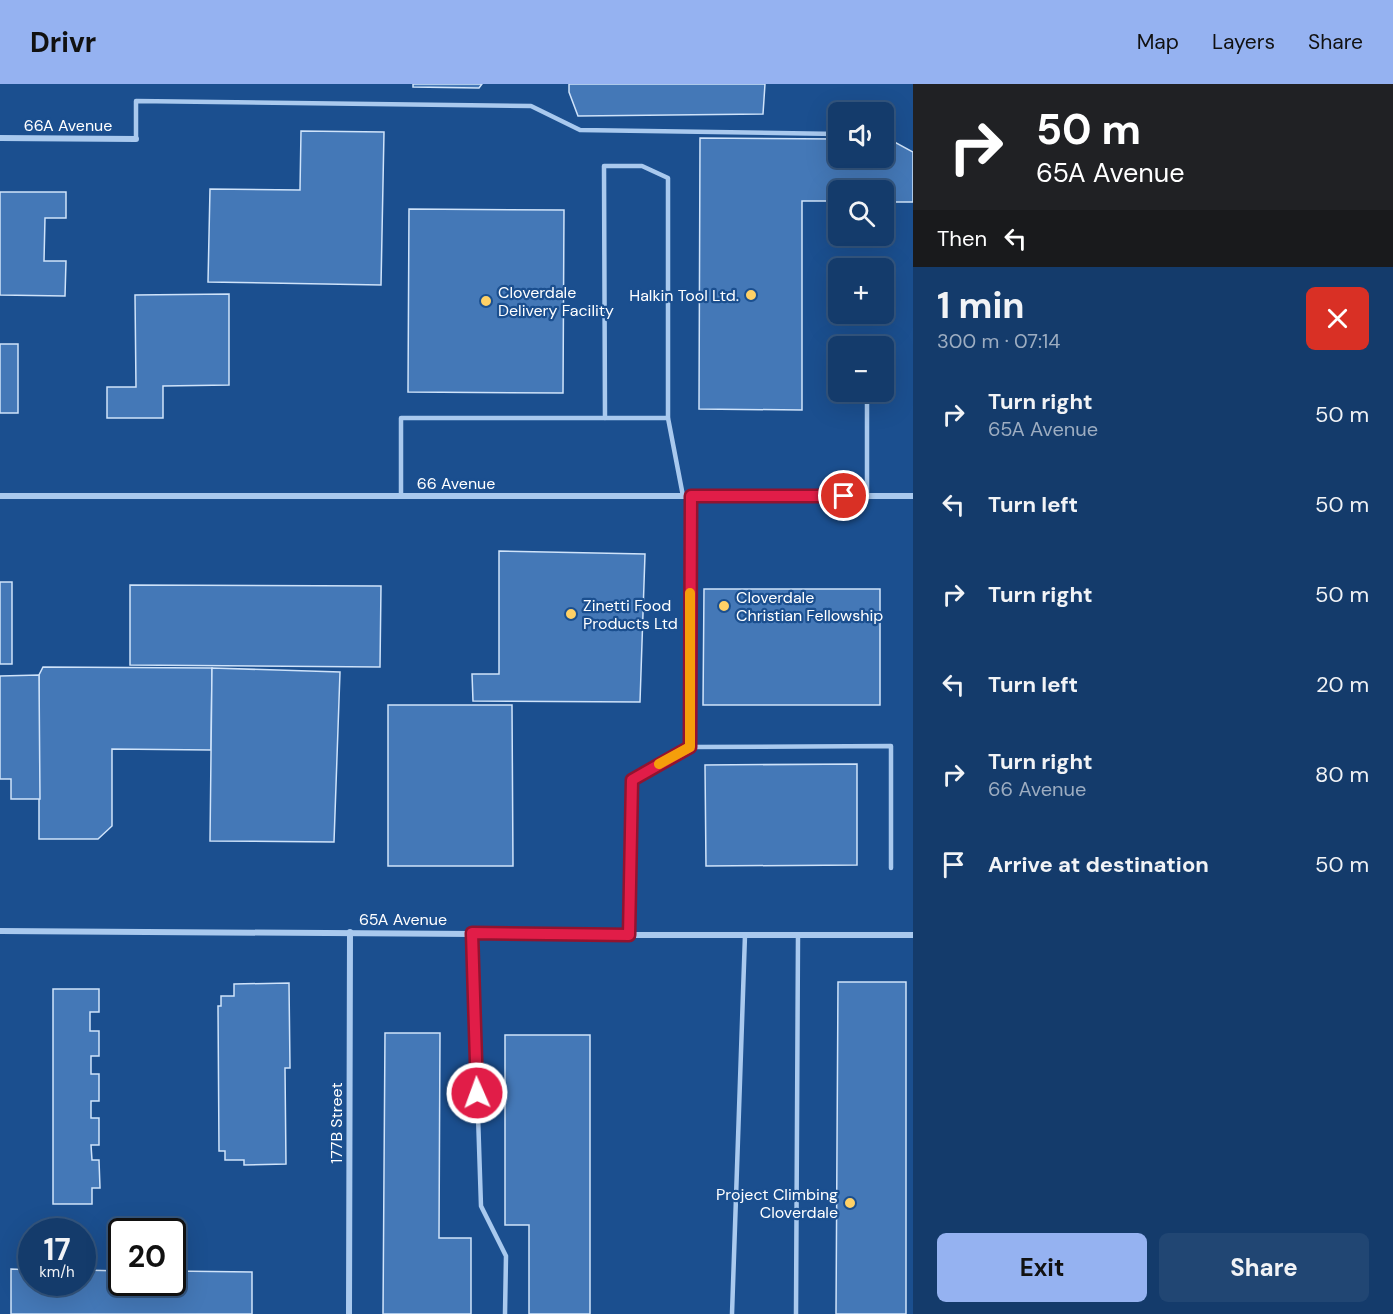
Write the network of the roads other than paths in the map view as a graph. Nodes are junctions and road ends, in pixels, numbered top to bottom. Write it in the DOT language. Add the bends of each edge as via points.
graph roads {
  1 [pos="828,134"];
  2 [pos="0,138"];
  3 [pos="135,139"];
  4 [pos="867,402"];
  5 [pos="605,417"];
  6 [pos="668,418"];
  7 [pos="0,496"];
  8 [pos="401,496"];
  9 [pos="683,496"];
  10 [pos="691,496"];
  11 [pos="867,496"];
  12 [pos="913,496"];
  13 [pos="690,747"];
  14 [pos="891,868"];
  15 [pos="0,931"];
  16 [pos="350,932"];
  17 [pos="472,933"];
  18 [pos="629,935"];
  19 [pos="745,935"];
  20 [pos="798,935"];
  21 [pos="913,935"];
  22 [pos="349,1314"];
  23 [pos="506,1314"];
  24 [pos="732,1314"];
  25 [pos="796,1314"];
  1 -- 3 [label="lane" via="579,130 531,106 136,101"];
  2 -- 3 [label="street, 66A Avenue"];
  4 -- 11 [label="lane"];
  5 -- 6 [label="lane"];
  5 -- 6 [label="lane" via="604,165 642,166 668,178"];
  5 -- 8 [label="lane" via="401,418"];
  6 -- 9 [label="lane"];
  7 -- 8 [label="street, 66 Avenue"];
  8 -- 9 [label="street, 66 Avenue"];
  9 -- 10 [label="street, 66 Avenue"];
  10 -- 11 [label="street, 66 Avenue"];
  10 -- 13 [label="lane"];
  11 -- 12 [label="street, 66 Avenue"];
  13 -- 14 [label="lane" via="891,746"];
  13 -- 18 [label="lane" via="632,780"];
  15 -- 16 [label="street, 65A Avenue"];
  16 -- 17 [label="street, 65A Avenue"];
  16 -- 22 [label="street, 177B Street"];
  17 -- 18 [label="street, 65A Avenue"];
  17 -- 23 [label="lane" via="481,1206 506,1256"];
  18 -- 19 [label="street, 65A Avenue"];
  19 -- 20 [label="street, 65A Avenue"];
  19 -- 24 [label="lane"];
  20 -- 21 [label="street, 65A Avenue"];
  20 -- 25 [label="lane"];
}
